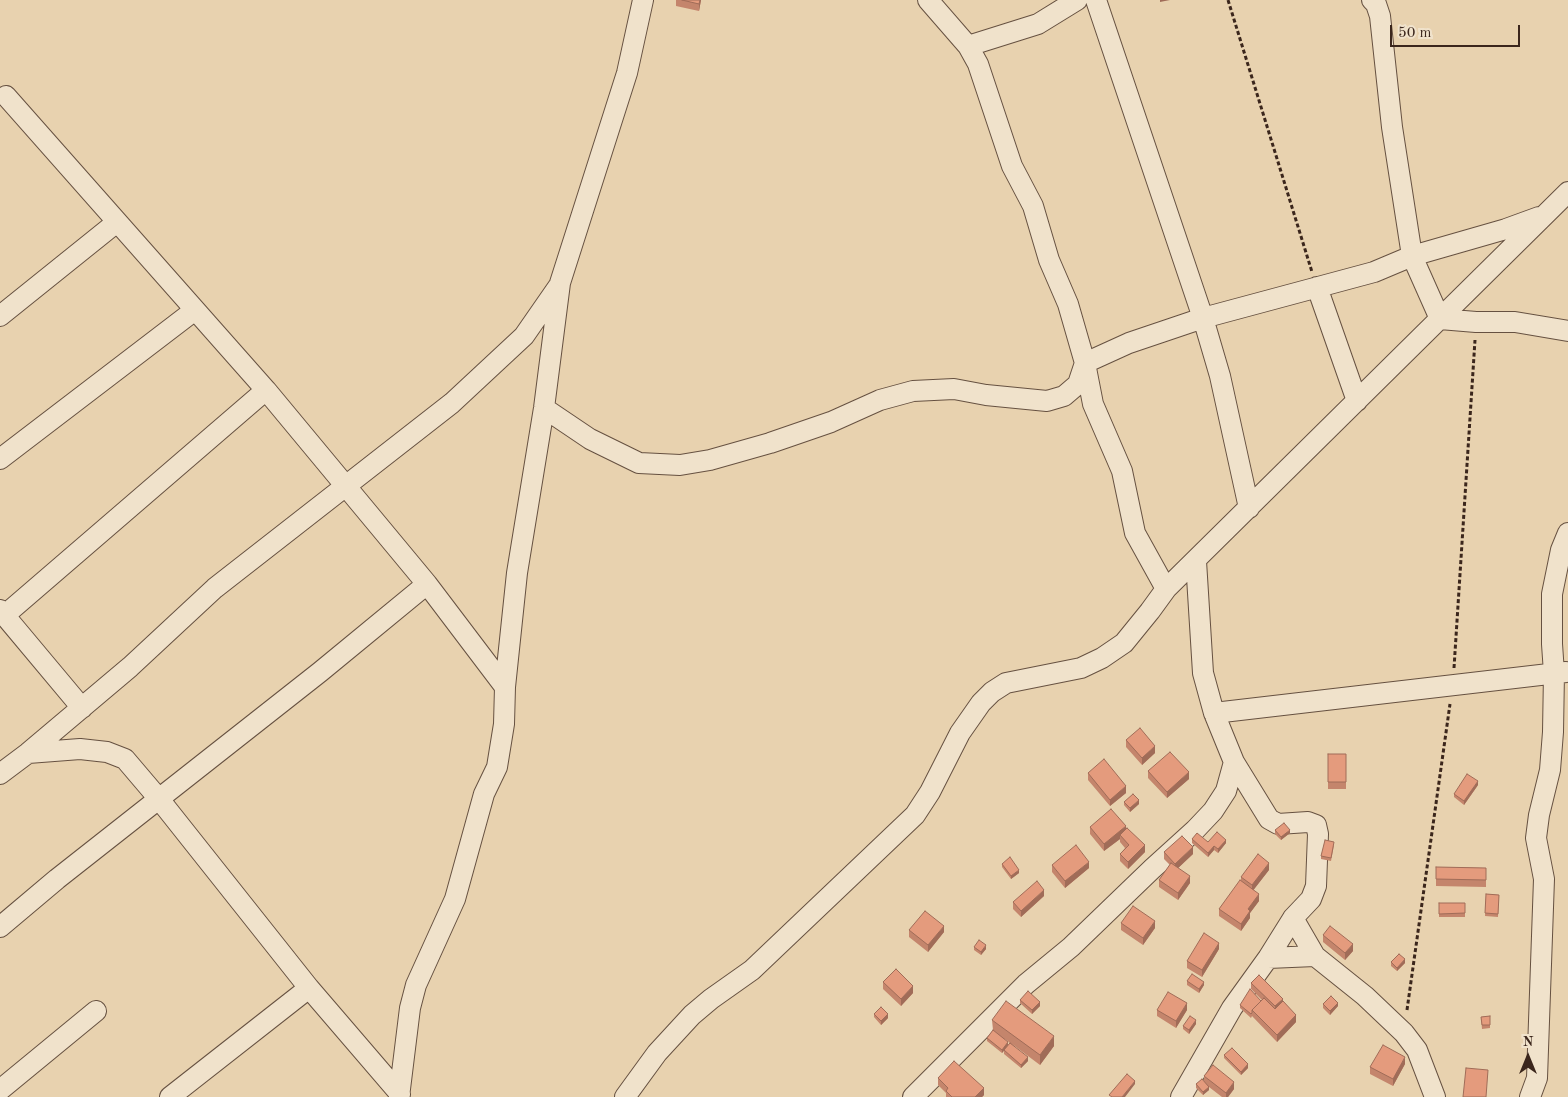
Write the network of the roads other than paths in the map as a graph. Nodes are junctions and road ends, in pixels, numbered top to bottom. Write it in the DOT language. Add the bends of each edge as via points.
graph roads {
  1 [pos="643,0"];
  2 [pos="928,0"];
  3 [pos="949,0"];
  4 [pos="1077,0"];
  5 [pos="1096,0"];
  6 [pos="1372,0"];
  7 [pos="948,22"];
  8 [pos="968,46"];
  9 [pos="6,96"];
  10 [pos="1568,192"];
  11 [pos="1568,211"];
  12 [pos="1546,215"];
  13 [pos="116,222"];
  14 [pos="1412,256"];
  15 [pos="560,283"];
  16 [pos="1317,286"];
  17 [pos="195,310"];
  18 [pos="0,316"];
  19 [pos="1203,318"];
  20 [pos="1440,319"];
  21 [pos="1568,331"];
  22 [pos="1085,363"];
  23 [pos="266,390"];
  24 [pos="1357,402"];
  25 [pos="544,408"];
  26 [pos="0,459"];
  27 [pos="346,488"];
  28 [pos="1249,508"];
  29 [pos="1568,533"];
  30 [pos="1196,561"];
  31 [pos="427,584"];
  32 [pos="1166,589"];
  33 [pos="2,613"];
  34 [pos="1561,672"];
  35 [pos="505,687"];
  36 [pos="82,708"];
  37 [pos="1214,713"];
  38 [pos="28,753"];
  39 [pos="1234,762"];
  40 [pos="0,774"];
  41 [pos="159,799"];
  42 [pos="1293,918"];
  43 [pos="0,927"];
  44 [pos="1315,956"];
  45 [pos="1268,958"];
  46 [pos="309,988"];
  47 [pos="96,1011"];
  48 [pos="0,1090"];
  49 [pos="400,1096"];
  50 [pos="170,1097"];
  51 [pos="625,1097"];
  52 [pos="913,1097"];
  53 [pos="1181,1097"];
  54 [pos="1435,1097"];
  55 [pos="1530,1097"];
  1 -- 15 [label="street" via="627,73"];
  2 -- 7 [label="street"];
  3 -- 7 [label="street"];
  4 -- 8 [label="street" via="1038,24"];
  5 -- 19 [label="street"];
  6 -- 14 [label="street" via="1380,16 1392,127"];
  7 -- 8 [label="street"];
  8 -- 22 [label="street" via="988,91 1012,166 1033,206"];
  9 -- 13 [label="street"];
  10 -- 12 [label="street"];
  11 -- 12 [label="street"];
  12 -- 14 [label="street" via="1506,230"];
  12 -- 20 [label="street"];
  13 -- 17 [label="street"];
  13 -- 18 [label="street"];
  14 -- 16 [label="street" via="1374,272"];
  14 -- 20 [label="street"];
  15 -- 25 [label="street"];
  15 -- 27 [label="street" via="524,336 452,404"];
  16 -- 19 [label="street"];
  16 -- 24 [label="street"];
  17 -- 23 [label="street"];
  17 -- 26 [label="street"];
  19 -- 22 [label="street" via="1129,343"];
  19 -- 28 [label="street" via="1220,376"];
  20 -- 21 [label="street" via="1515,322"];
  20 -- 24 [label="street"];
  22 -- 25 [label="street" via="1078,384 1064,396 1047,402 954,389 913,391 880,400 832,422 770,443 680,465 639,462 590,439"];
  22 -- 32 [label="street" via="1093,404 1122,472 1135,533"];
  23 -- 27 [label="street"];
  23 -- 33 [label="street"];
  24 -- 28 [label="street"];
  25 -- 35 [label="street" via="517,573"];
  27 -- 31 [label="street"];
  27 -- 36 [label="street" via="215,588"];
  28 -- 30 [label="street"];
  29 -- 34 [label="street" via="1560,550 1552,594 1552,644"];
  30 -- 32 [label="street"];
  30 -- 37 [label="street" via="1203,672"];
  31 -- 35 [label="street"];
  31 -- 41 [label="street"];
  32 -- 51 [label="street" via="1124,643 1102,658 1081,668 1006,684 992,692 960,733 915,814 752,970 692,1015 657,1053"];
  33 -- 36 [label="street"];
  34 -- 37 [label="street"];
  34 -- 55 [label="street" via="1550,770 1536,838 1544,879 1537,1078"];
  35 -- 49 [label="street" via="504,724 497,767 484,794 455,899 416,984 410,1008"];
  36 -- 38 [label="street"];
  37 -- 39 [label="street"];
  38 -- 40 [label="street"];
  38 -- 41 [label="street" via="80,749 107,752 125,759"];
  39 -- 42 [label="street" via="1269,820 1278,824 1308,822 1316,825 1316,886 1311,899"];
  39 -- 52 [label="street" via="1226,791 1201,824 1071,947 1026,984"];
  41 -- 43 [label="street"];
  41 -- 46 [label="street"];
  42 -- 44 [label="street"];
  42 -- 45 [label="street"];
  44 -- 45 [label="street"];
  44 -- 54 [label="street" via="1404,1033 1416,1050"];
  45 -- 53 [label="street" via="1232,1008"];
  46 -- 49 [label="street"];
  46 -- 50 [label="street"];
  47 -- 48 [label="street"];
}
